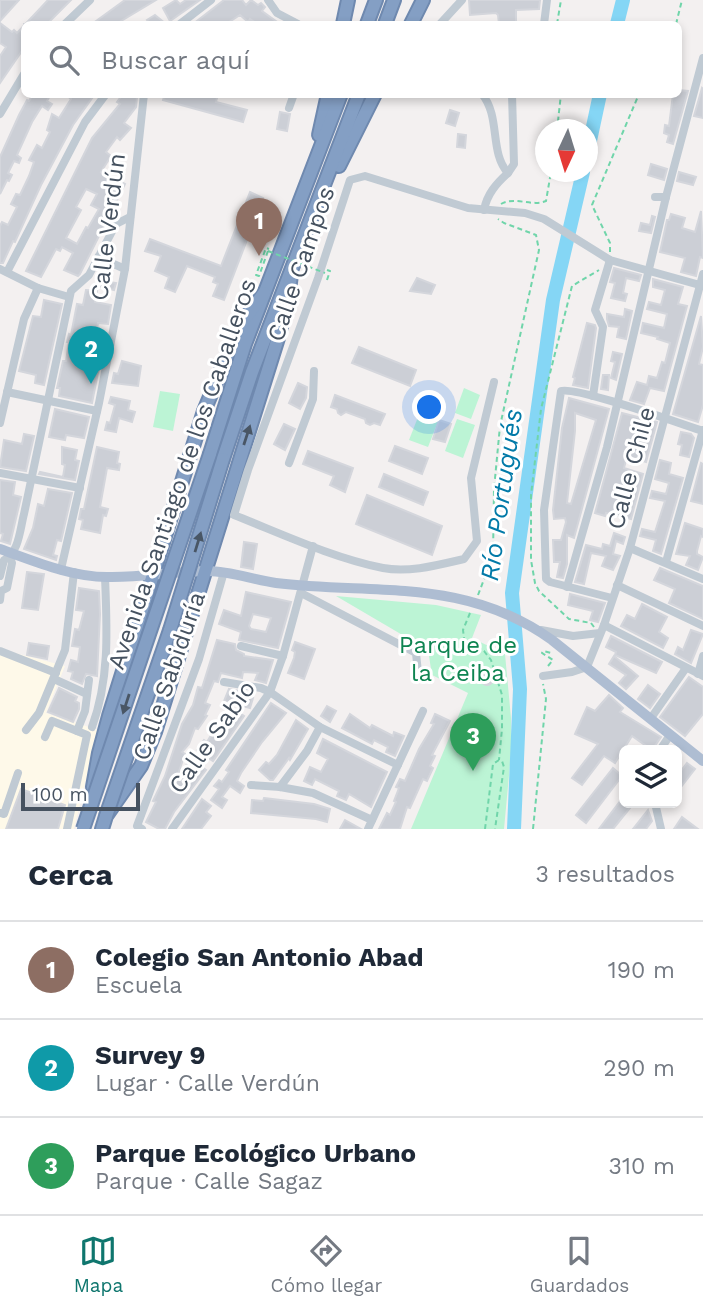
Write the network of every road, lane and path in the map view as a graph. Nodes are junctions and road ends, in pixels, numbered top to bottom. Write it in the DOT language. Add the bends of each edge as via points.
graph roads {
  1 [pos="90,0"];
  2 [pos="211,0"];
  3 [pos="268,0"];
  4 [pos="348,0"];
  5 [pos="376,0"];
  6 [pos="394,0"];
  7 [pos="423,0"];
  8 [pos="432,0"];
  9 [pos="462,0"];
  10 [pos="547,0"];
  11 [pos="561,0"];
  12 [pos="682,0"];
  13 [pos="68,21"];
  14 [pos="184,21"];
  15 [pos="292,21"];
  16 [pos="344,21"];
  17 [pos="368,21"];
  18 [pos="386,21"];
  19 [pos="412,21"];
  20 [pos="413,21"];
  21 [pos="443,21"];
  22 [pos="544,21"];
  23 [pos="558,21"];
  24 [pos="677,21"];
  25 [pos="703,58"];
  26 [pos="21,79"];
  27 [pos="103,98"];
  28 [pos="144,98"];
  29 [pos="293,98"];
  30 [pos="327,98"];
  31 [pos="339,98"];
  32 [pos="357,98"];
  33 [pos="373,98"];
  34 [pos="485,98"];
  35 [pos="512,98"];
  36 [pos="561,98"];
  37 [pos="637,98"];
  38 [pos="289,108"];
  39 [pos="0,114"];
  40 [pos="558,119"];
  41 [pos="508,173"];
  42 [pos="309,178"];
  43 [pos="549,182"];
  44 [pos="321,194"];
  45 [pos="655,197"];
  46 [pos="666,197"];
  47 [pos="484,210"];
  48 [pos="497,211"];
  49 [pos="130,217"];
  50 [pos="267,250"];
  51 [pos="99,257"];
  52 [pos="610,260"];
  53 [pos="125,270"];
  54 [pos="4,271"];
  55 [pos="649,271"];
  56 [pos="325,273"];
  57 [pos="703,274"];
  58 [pos="291,275"];
  59 [pos="701,285"];
  60 [pos="38,288"];
  61 [pos="264,293"];
  62 [pos="69,298"];
  63 [pos="314,372"];
  64 [pos="494,382"];
  65 [pos="7,391"];
  66 [pos="593,396"];
  67 [pos="48,400"];
  68 [pos="617,404"];
  69 [pos="97,411"];
  70 [pos="664,419"];
  71 [pos="0,423"];
  72 [pos="703,431"];
  73 [pos="289,463"];
  74 [pos="0,473"];
  75 [pos="32,480"];
  76 [pos="80,488"];
  77 [pos="313,546"];
  78 [pos="630,548"];
  79 [pos="0,549"];
  80 [pos="11,555"];
  81 [pos="666,562"];
  82 [pos="61,569"];
  83 [pos="207,571"];
  84 [pos="74,572"];
  85 [pos="224,572"];
  86 [pos="152,575"];
  87 [pos="0,576"];
  88 [pos="105,577"];
  89 [pos="703,579"];
  90 [pos="617,585"];
  91 [pos="567,587"];
  92 [pos="302,589"];
  93 [pos="0,594"];
  94 [pos="612,598"];
  95 [pos="475,602"];
  96 [pos="703,626"];
  97 [pos="602,629"];
  98 [pos="557,640"];
  99 [pos="240,646"];
  100 [pos="0,651"];
  101 [pos="283,656"];
  102 [pos="703,656"];
  103 [pos="587,667"];
  104 [pos="686,668"];
  105 [pos="418,673"];
  106 [pos="701,675"];
  107 [pos="55,676"];
  108 [pos="543,676"];
  109 [pos="89,680"];
  110 [pos="224,682"];
  111 [pos="270,692"];
  112 [pos="87,694"];
  113 [pos="423,711"];
  114 [pos="650,718"];
  115 [pos="92,727"];
  116 [pos="320,727"];
  117 [pos="26,730"];
  118 [pos="77,731"];
  119 [pos="670,735"];
  120 [pos="45,737"];
  121 [pos="663,745"];
  122 [pos="499,760"];
  123 [pos="703,761"];
  124 [pos="398,765"];
  125 [pos="18,772"];
  126 [pos="251,785"];
  127 [pos="280,787"];
  128 [pos="656,808"];
  129 [pos="90,810"];
  130 [pos="0,813"];
  131 [pos="106,816"];
  132 [pos="372,820"];
  133 [pos="66,829"];
  134 [pos="83,829"];
  135 [pos="102,829"];
  136 [pos="142,829"];
  137 [pos="172,829"];
  138 [pos="368,829"];
  139 [pos="485,829"];
  140 [pos="495,829"];
  141 [pos="533,829"];
  142 [pos="662,829"];
  1 -- 13 [label="street"];
  2 -- 14 [label="street"];
  3 -- 15 [label="street" via="277,13"];
  4 -- 16 [label="highway"];
  5 -- 17 [label="highway"];
  6 -- 18 [label="highway"];
  7 -- 19 [label="highway"];
  8 -- 20 [label="highway"];
  9 -- 21 [label="street"];
  10 -- 22 [label="street"];
  11 -- 23 [label="path"];
  12 -- 24 [label="path"];
  25 -- 46 [label="street"];
  26 -- 39 [label="street"];
  27 -- 54 [label="street" via="85,122"];
  28 -- 49 [label="street, Calle Verdún"];
  29 -- 38 [label="street"];
  30 -- 42 [label="highway"];
  31 -- 42 [label="highway, Avenida Santiago de los Caballeros"];
  32 -- 44 [label="highway, Avenida Santiago de los Caballeros"];
  33 -- 44 [label="highway"];
  34 -- 41 [label="street" via="500,164"];
  35 -- 41 [label="street" via="514,164"];
  36 -- 40 [label="path"];
  37 -- 52 [label="path" via="592,205 610,243"];
  41 -- 47 [label="street" via="486,200"];
  42 -- 61 [label="highway, Avenida Santiago de los Caballeros"];
  43 -- 48 [label="path" via="546,201 507,200"];
  44 -- 58 [label="highway, Avenida Santiago de los Caballeros"];
  45 -- 46 [label="street"];
  46 -- 55 [label="street"];
  47 -- 48 [label="street, Calle Campos"];
  47 -- 77 [label="street, Calle Campos" via="365,176 350,180 234,515"];
  48 -- 52 [label="street, Calle Campos" via="544,219"];
  48 -- 95 [label="path" via="504,223 536,234 539,250 500,426 493,556"];
  49 -- 51 [label="street" via="116,224"];
  49 -- 53 [label="street, Calle Verdún"];
  50 -- 50 [label="path" via="259,276 256,275"];
  50 -- 56 [label="path, bridge"];
  51 -- 53 [label="street"];
  51 -- 62 [label="street"];
  52 -- 55 [label="street, Calle Campos"];
  52 -- 66 [label="street" via="595,310 603,327"];
  53 -- 69 [label="street, Calle Verdún"];
  54 -- 60 [label="street"];
  55 -- 59 [label="street, Calle Campos"];
  55 -- 68 [label="street"];
  57 -- 59 [label="street, Calle Chile"];
  83 -- 58 [label="highway, one-way" via="287,305"];
  131 -- 58 [label="highway, Avenida Santiago de los Caballeros, one-way, bridge" via="252,372"];
  59 -- 70 [label="street, Calle Chile"];
  60 -- 62 [label="street"];
  60 -- 65 [label="street" via="24,319"];
  61 -- 86 [label="highway" via="239,327 204,411"];
  61 -- 129 [label="highway, Avenida Santiago de los Caballeros, one-way, bridge"];
  62 -- 67 [label="street"];
  63 -- 73 [label="street" via="313,399"];
  64 -- 77 [label="street" via="471,478 477,541 464,559 428,568 385,568"];
  65 -- 67 [label="street"];
  65 -- 71 [label="street"];
  66 -- 68 [label="street"];
  66 -- 91 [label="street" via="561,391 544,510 547,581"];
  67 -- 69 [label="street"];
  67 -- 75 [label="street"];
  68 -- 70 [label="street"];
  68 -- 91 [label="street"];
  69 -- 76 [label="street, Calle Verdún"];
  70 -- 72 [label="street"];
  70 -- 78 [label="street, Calle Chile"];
  72 -- 81 [label="street"];
  74 -- 75 [label="street"];
  75 -- 76 [label="street"];
  75 -- 80 [label="street"];
  76 -- 82 [label="street, Calle Verdún"];
  77 -- 92 [label="street, Calle Sabio"];
  78 -- 81 [label="street"];
  78 -- 90 [label="street, Calle Chile"];
  79 -- 80 [label="main road"];
  80 -- 82 [label="main road"];
  80 -- 87 [label="street" via="4,560"];
  80 -- 93 [label="street" via="7,588"];
  81 -- 89 [label="street"];
  82 -- 84 [label="main road"];
  83 -- 85 [label="main road"];
  83 -- 86 [label="main road"];
  83 -- 131 [label="highway, bridge" via="141,766"];
  84 -- 88 [label="main road"];
  84 -- 107 [label="street" via="65,650"];
  85 -- 92 [label="main road"];
  85 -- 136 [label="street, Calle Sabiduría" via="199,659 137,826"];
  86 -- 88 [label="main road"];
  86 -- 129 [label="highway, bridge" via="99,754"];
  88 -- 115 [label="street" via="106,664"];
  90 -- 94 [label="street, Calle Chile"];
  90 -- 96 [label="street"];
  91 -- 94 [label="street"];
  92 -- 95 [label="main road" via="423,592"];
  92 -- 101 [label="street, Calle Sabio"];
  92 -- 105 [label="street" via="416,653"];
  94 -- 97 [label="street, Calle Chile"];
  95 -- 98 [label="main road"];
  95 -- 122 [label="path" via="465,622 464,638 484,651 502,695"];
  97 -- 98 [label="street"];
  97 -- 103 [label="street, Calle Chile"];
  97 -- 104 [label="street"];
  98 -- 103 [label="main road"];
  98 -- 108 [label="path" via="550,654 542,653 553,660"];
  99 -- 101 [label="street"];
  100 -- 107 [label="street"];
  101 -- 111 [label="street, Calle Sabio"];
  102 -- 106 [label="street"];
  103 -- 108 [label="street"];
  103 -- 114 [label="main road"];
  104 -- 106 [label="street"];
  104 -- 114 [label="street"];
  107 -- 112 [label="street"];
  107 -- 117 [label="street"];
  108 -- 141 [label="path" via="546,699"];
  109 -- 112 [label="street"];
  110 -- 111 [label="street"];
  111 -- 116 [label="street"];
  111 -- 137 [label="street, Calle Sabio"];
  112 -- 118 [label="street"];
  113 -- 124 [label="street"];
  114 -- 119 [label="main road"];
  116 -- 124 [label="street"];
  116 -- 127 [label="street"];
  118 -- 120 [label="street" via="52,721"];
  118 -- 133 [label="street" via="87,735"];
  119 -- 121 [label="street"];
  119 -- 123 [label="main road"];
  122 -- 139 [label="path" via="493,764"];
  122 -- 140 [label="path" via="504,767"];
  124 -- 132 [label="street"];
  125 -- 130 [label="street" via="4,814"];
  126 -- 127 [label="street"];
  127 -- 132 [label="street" via="313,793"];
  128 -- 142 [label="street"];
  129 -- 134 [label="highway, Avenida Santiago de los Caballeros, bridge"];
  131 -- 135 [label="highway, Avenida Santiago de los Caballeros"];
  132 -- 138 [label="street"];
}
